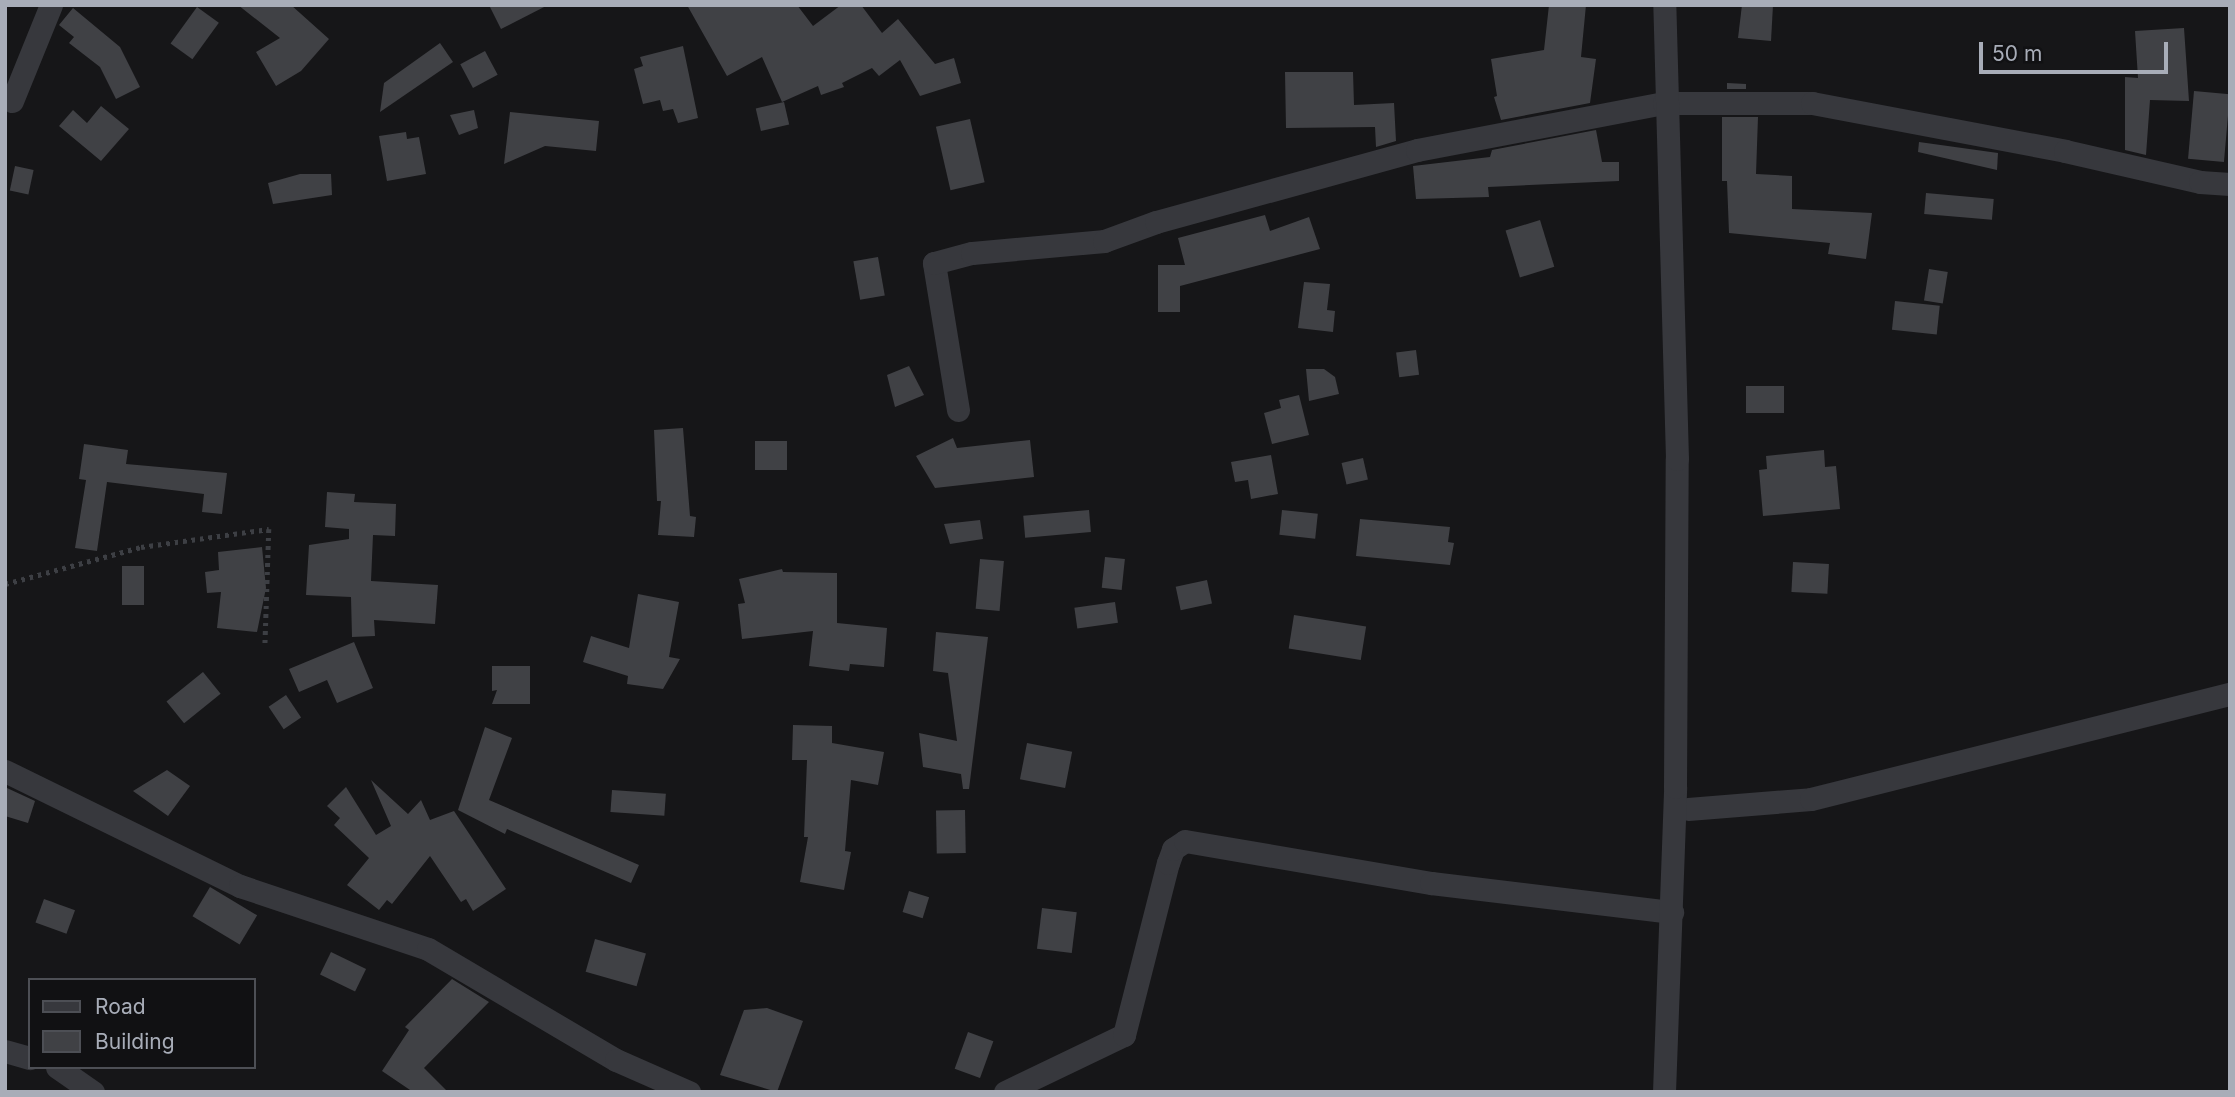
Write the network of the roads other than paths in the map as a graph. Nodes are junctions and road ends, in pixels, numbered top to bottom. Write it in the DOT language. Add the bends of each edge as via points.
graph roads {
  1 [pos="51,5"];
  2 [pos="1664,5"];
  3 [pos="12,101"];
  4 [pos="1664,103"];
  5 [pos="2230,184"];
  6 [pos="958,410"];
  7 [pos="2230,694"];
  8 [pos="5,771"];
  9 [pos="1688,810"];
  10 [pos="1672,912"];
  11 [pos="5,1051"];
  12 [pos="28,1057"];
  13 [pos="60,1069"];
  14 [pos="93,1092"];
  15 [pos="689,1092"];
  16 [pos="1005,1092"];
  17 [pos="1664,1092"];
  1 -- 3 [label="street"];
  2 -- 4 [label="street"];
  4 -- 5 [label="street" via="1812,103 2200,182"];
  4 -- 6 [label="street" via="1417,150 1156,222 1104,241 972,253 934,263"];
  4 -- 10 [label="street" via="1677,459"];
  7 -- 9 [label="street" via="1811,799"];
  8 -- 15 [label="street" via="240,886 428,949 616,1060"];
  10 -- 16 [label="street" via="1432,883 1185,841 1173,849 1168,863 1124,1035"];
  10 -- 17 [label="street"];
  11 -- 12 [label="street"];
  13 -- 14 [label="street"];
}
